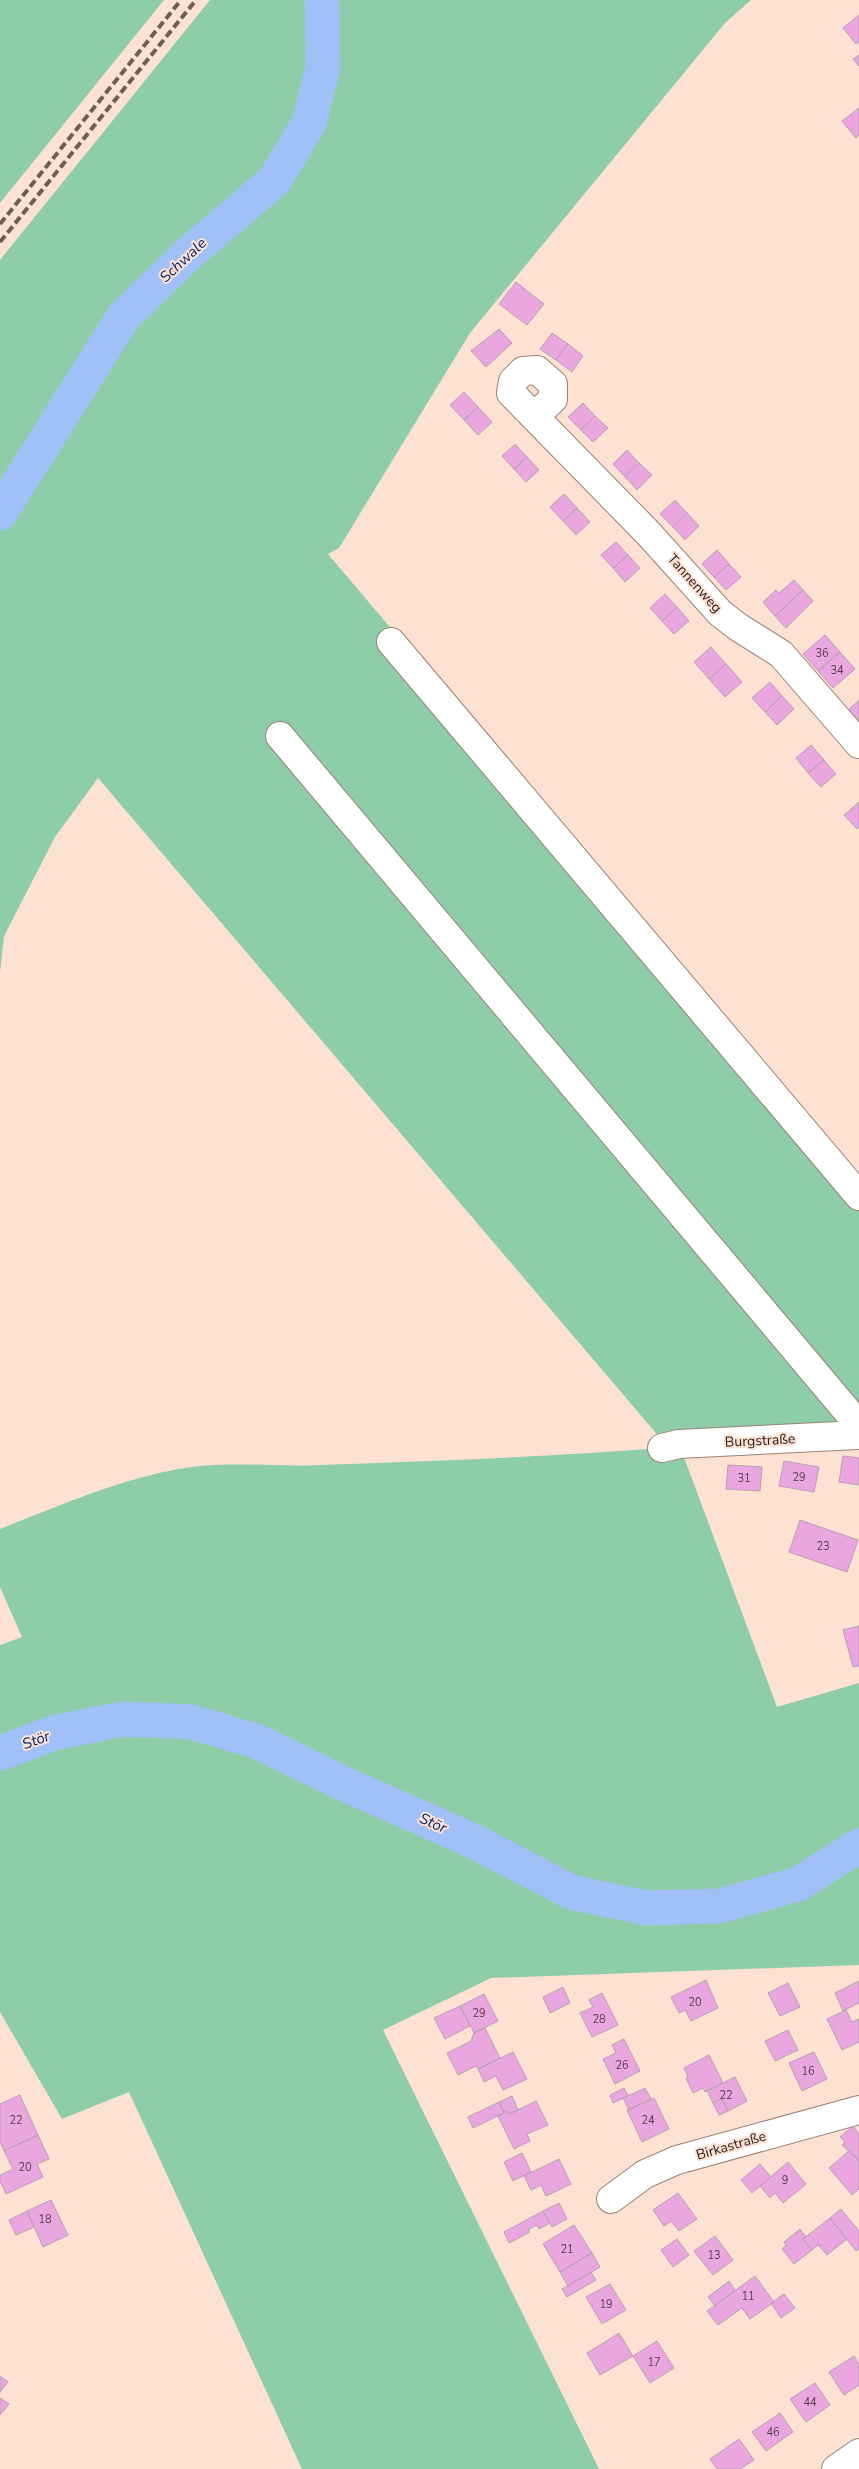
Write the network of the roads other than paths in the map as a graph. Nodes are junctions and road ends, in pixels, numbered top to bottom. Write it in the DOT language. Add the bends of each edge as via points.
graph roads {
  1 [pos="535,416"];
  2 [pos="391,642"];
  3 [pos="280,736"];
  4 [pos="859,744"];
  5 [pos="859,1196"];
  6 [pos="857,1423"];
  7 [pos="662,1439"];
  8 [pos="859,2110"];
  9 [pos="611,2199"];
  10 [pos="859,2453"];
  11 [pos="836,2469"];
  1 -- 4 [label="street, Tannenweg" via="720,612 781,654"];
  2 -- 5 [label="street"];
  3 -- 6 [label="street"];
  6 -- 7 [label="street, Burgstraße" via="679,1444"];
  8 -- 9 [label="street, Birkastraße" via="677,2160 645,2174"];
  10 -- 11 [label="street"];
}
